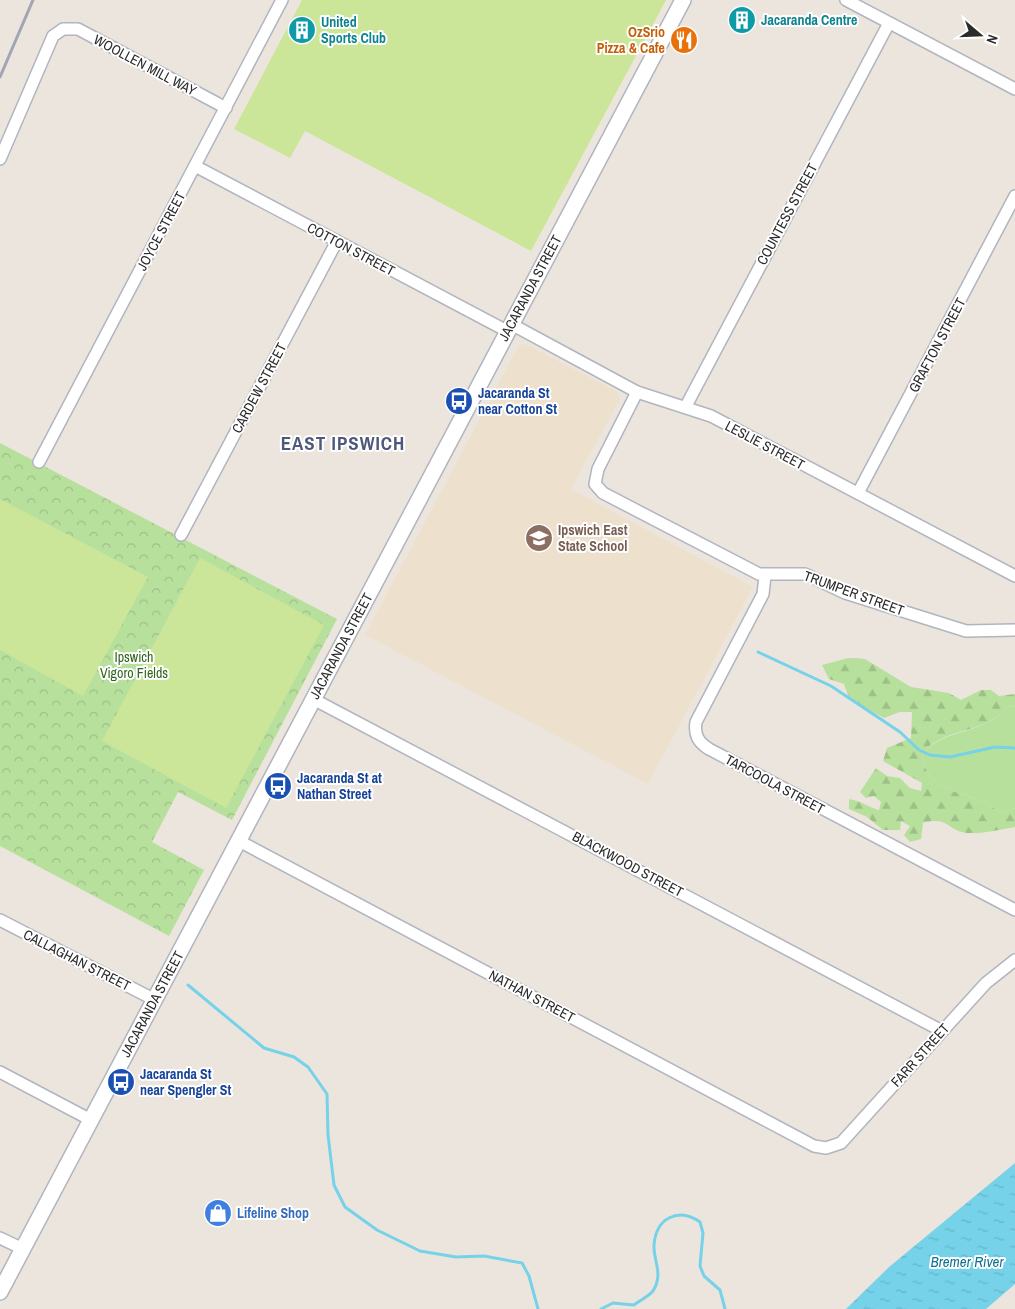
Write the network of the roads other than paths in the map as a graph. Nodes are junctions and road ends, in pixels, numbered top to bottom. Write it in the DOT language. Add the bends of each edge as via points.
graph roads {
  1 [pos="282,0"];
  2 [pos="682,0"];
  3 [pos="846,0"];
  4 [pos="889,23"];
  5 [pos="1015,90"];
  6 [pos="226,108"];
  7 [pos="0,159"];
  8 [pos="195,166"];
  9 [pos="1015,196"];
  10 [pos="336,241"];
  11 [pos="509,327"];
  12 [pos="637,392"];
  13 [pos="686,406"];
  14 [pos="39,462"];
  15 [pos="858,494"];
  16 [pos="181,535"];
  17 [pos="766,576"];
  18 [pos="1015,576"];
  19 [pos="1015,630"];
  20 [pos="313,699"];
  21 [pos="239,841"];
  22 [pos="1015,910"];
  23 [pos="0,920"];
  24 [pos="1015,960"];
  25 [pos="154,1000"];
  26 [pos="942,1031"];
  27 [pos="0,1072"];
  28 [pos="91,1120"];
  29 [pos="826,1148"];
  30 [pos="0,1238"];
  31 [pos="23,1250"];
  32 [pos="0,1292"];
  1 -- 6 [label="street, JOYCE STREET"];
  2 -- 11 [label="street, JACARANDA STREET"];
  3 -- 4 [label="street"];
  4 -- 5 [label="street"];
  4 -- 13 [label="street, COUNTESS STREET"];
  6 -- 7 [label="street, WOOLLEN MILL WAY" via="78,29 63,29 53,36"];
  6 -- 8 [label="street, JOYCE STREET"];
  8 -- 10 [label="street, COTTON STREET"];
  8 -- 14 [label="street, JOYCE STREET"];
  9 -- 15 [label="street, GRAFTON STREET"];
  10 -- 11 [label="street, COTTON STREET"];
  10 -- 16 [label="street, CARDEW STREET"];
  11 -- 12 [label="street, LESLIE STREET"];
  11 -- 20 [label="street, JACARANDA STREET"];
  12 -- 13 [label="street, LESLIE STREET"];
  12 -- 17 [label="street, TRUMPER STREET" via="598,469 595,484 603,494"];
  13 -- 15 [label="street, LESLIE STREET"];
  15 -- 18 [label="street, LESLIE STREET"];
  17 -- 19 [label="street, TRUMPER STREET" via="805,574 845,593 966,631"];
  17 -- 22 [label="street, TARCOOLA STREET" via="763,594 696,722 698,740 709,749"];
  20 -- 21 [label="street, JACARANDA STREET"];
  20 -- 26 [label="street, BLACKWOOD STREET"];
  21 -- 25 [label="street, JACARANDA STREET"];
  21 -- 29 [label="street, NATHAN STREET" via="814,1146"];
  23 -- 25 [label="street, CALLAGHAN STREET"];
  24 -- 26 [label="street, FARR STREET" via="986,983"];
  25 -- 28 [label="street, JACARANDA STREET"];
  26 -- 29 [label="street, FARR STREET" via="840,1143"];
  27 -- 28 [label="street"];
  28 -- 31 [label="street, JACARANDA STREET"];
  30 -- 31 [label="street"];
  31 -- 32 [label="street, JACARANDA STREET"];
}
